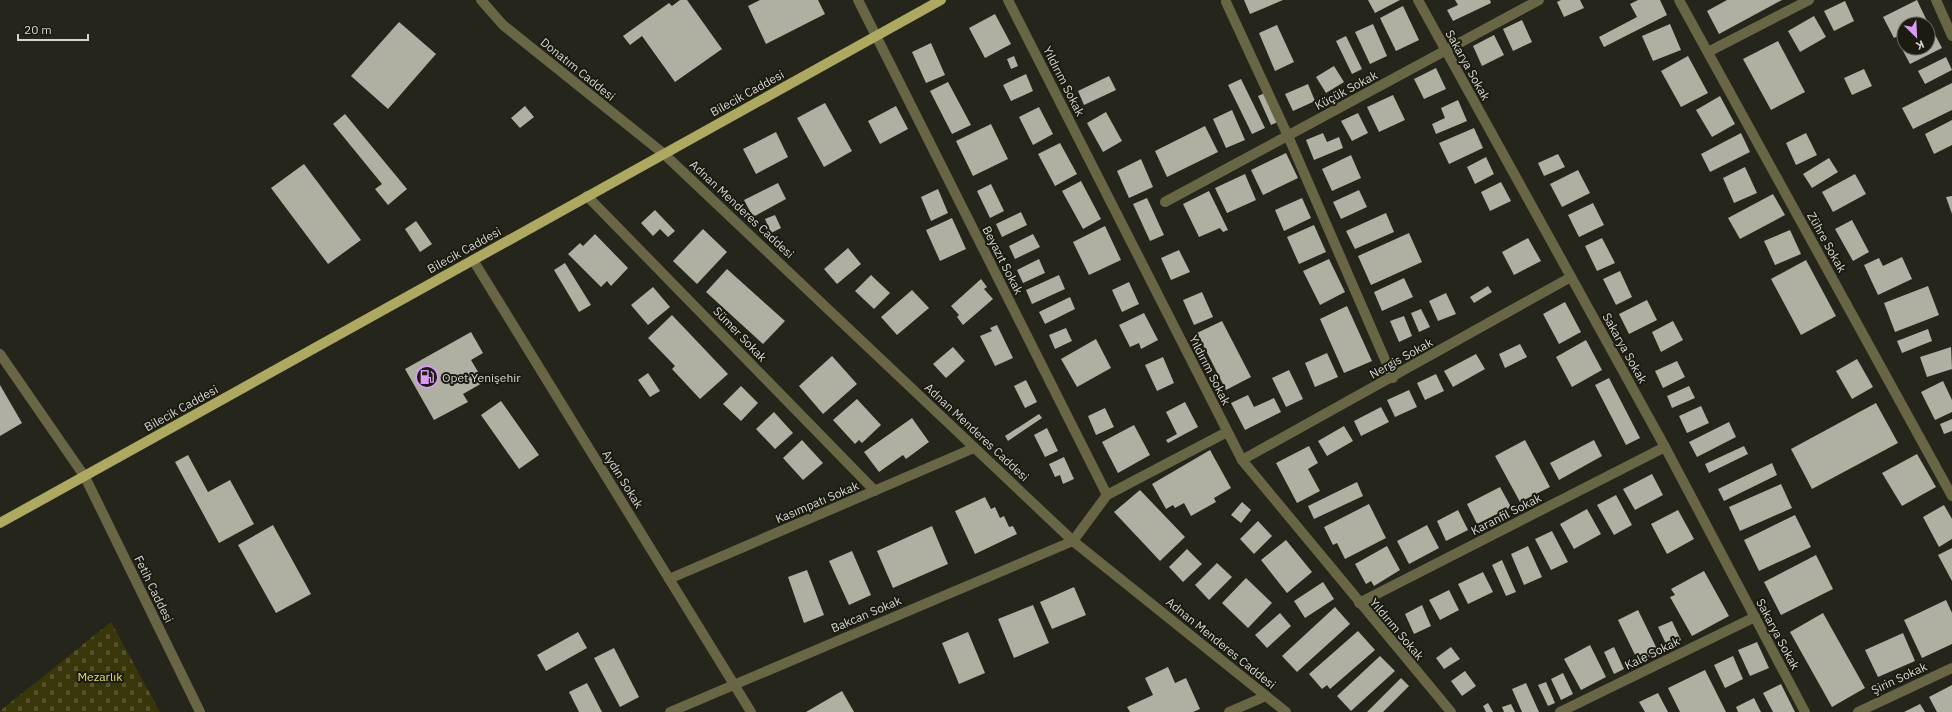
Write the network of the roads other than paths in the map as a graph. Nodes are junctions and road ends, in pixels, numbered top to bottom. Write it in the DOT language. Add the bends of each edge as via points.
graph roads {
  1 [pos="480,0"];
  2 [pos="858,0"];
  3 [pos="941,0"];
  4 [pos="1008,0"];
  5 [pos="1418,0"];
  6 [pos="1539,0"];
  7 [pos="1679,0"];
  8 [pos="1809,0"];
  9 [pos="1936,0"];
  10 [pos="1226,2"];
  11 [pos="1950,23"];
  12 [pos="876,36"];
  13 [pos="1952,36"];
  14 [pos="1445,51"];
  15 [pos="1708,52"];
  16 [pos="1288,136"];
  17 [pos="664,154"];
  18 [pos="587,196"];
  19 [pos="1165,202"];
  20 [pos="473,260"];
  21 [pos="1571,277"];
  22 [pos="0,354"];
  23 [pos="1392,378"];
  24 [pos="1227,432"];
  25 [pos="1665,447"];
  26 [pos="974,448"];
  27 [pos="1242,460"];
  28 [pos="85,476"];
  29 [pos="875,490"];
  30 [pos="1107,495"];
  31 [pos="1952,496"];
  32 [pos="0,523"];
  33 [pos="1073,541"];
  34 [pos="669,580"];
  35 [pos="1359,603"];
  36 [pos="1755,617"];
  37 [pos="1952,668"];
  38 [pos="733,684"];
  39 [pos="1266,696"];
  40 [pos="200,712"];
  41 [pos="670,712"];
  42 [pos="750,712"];
  43 [pos="1229,712"];
  44 [pos="1286,712"];
  45 [pos="1451,712"];
  46 [pos="1560,712"];
  47 [pos="1804,712"];
  48 [pos="1858,712"];
  1 -- 17 [label="street, Donatım Caddesi" via="503,25"];
  2 -- 12 [label="street, Beyazıt Sokak"];
  3 -- 12 [label="main road, Bilecik Caddesi"];
  4 -- 24 [label="street, Yıldırım Sokak"];
  5 -- 14 [label="street, Sakarya Sokak"];
  6 -- 14 [label="street, Küçük Sokak"];
  7 -- 15 [label="street, Zühre Sokak"];
  8 -- 15 [label="street"];
  9 -- 11 [label="street"];
  10 -- 16 [label="street"];
  11 -- 13 [label="street"];
  12 -- 17 [label="main road, Bilecik Caddesi"];
  12 -- 30 [label="street, Beyazıt Sokak"];
  14 -- 16 [label="street, Küçük Sokak"];
  14 -- 21 [label="street, Sakarya Sokak"];
  15 -- 31 [label="street, Zühre Sokak"];
  16 -- 19 [label="street, Küçük Sokak"];
  16 -- 23 [label="street"];
  17 -- 18 [label="main road, Bilecik Caddesi"];
  17 -- 26 [label="street, Adnan Menderes Caddesi"];
  18 -- 20 [label="main road, Bilecik Caddesi"];
  18 -- 29 [label="street, Sümer Sokak"];
  20 -- 28 [label="main road, Bilecik Caddesi"];
  20 -- 34 [label="street, Aydın Sokak"];
  21 -- 23 [label="street, Nergis Sokak"];
  21 -- 25 [label="street, Sakarya Sokak"];
  22 -- 28 [label="street, Fetih Caddesi"];
  23 -- 27 [label="street, Nergis Sokak"];
  24 -- 27 [label="street, Yıldırım Sokak"];
  24 -- 30 [label="street"];
  25 -- 35 [label="street, Karanfil Sokak"];
  25 -- 36 [label="street, Sakarya Sokak"];
  26 -- 29 [label="street, Kasımpatı Sokak"];
  26 -- 33 [label="street, Adnan Menderes Caddesi"];
  27 -- 35 [label="street, Yıldırım Sokak"];
  28 -- 32 [label="main road, Bilecik Caddesi"];
  28 -- 40 [label="street, Fetih Caddesi"];
  29 -- 34 [label="street, Kasımpatı Sokak"];
  30 -- 33 [label="street"];
  33 -- 38 [label="street, Bakcan Sokak"];
  33 -- 39 [label="street, Adnan Menderes Caddesi"];
  34 -- 38 [label="street, Aydın Sokak"];
  35 -- 45 [label="street, Yıldırım Sokak"];
  36 -- 46 [label="street, Kale Sokak"];
  36 -- 47 [label="street, Sakarya Sokak"];
  37 -- 48 [label="street, Şirin Sokak"];
  38 -- 41 [label="street, Bakcan Sokak"];
  38 -- 42 [label="street, Aydın Sokak"];
  39 -- 43 [label="street"];
  39 -- 44 [label="street, Adnan Menderes Caddesi"];
}
